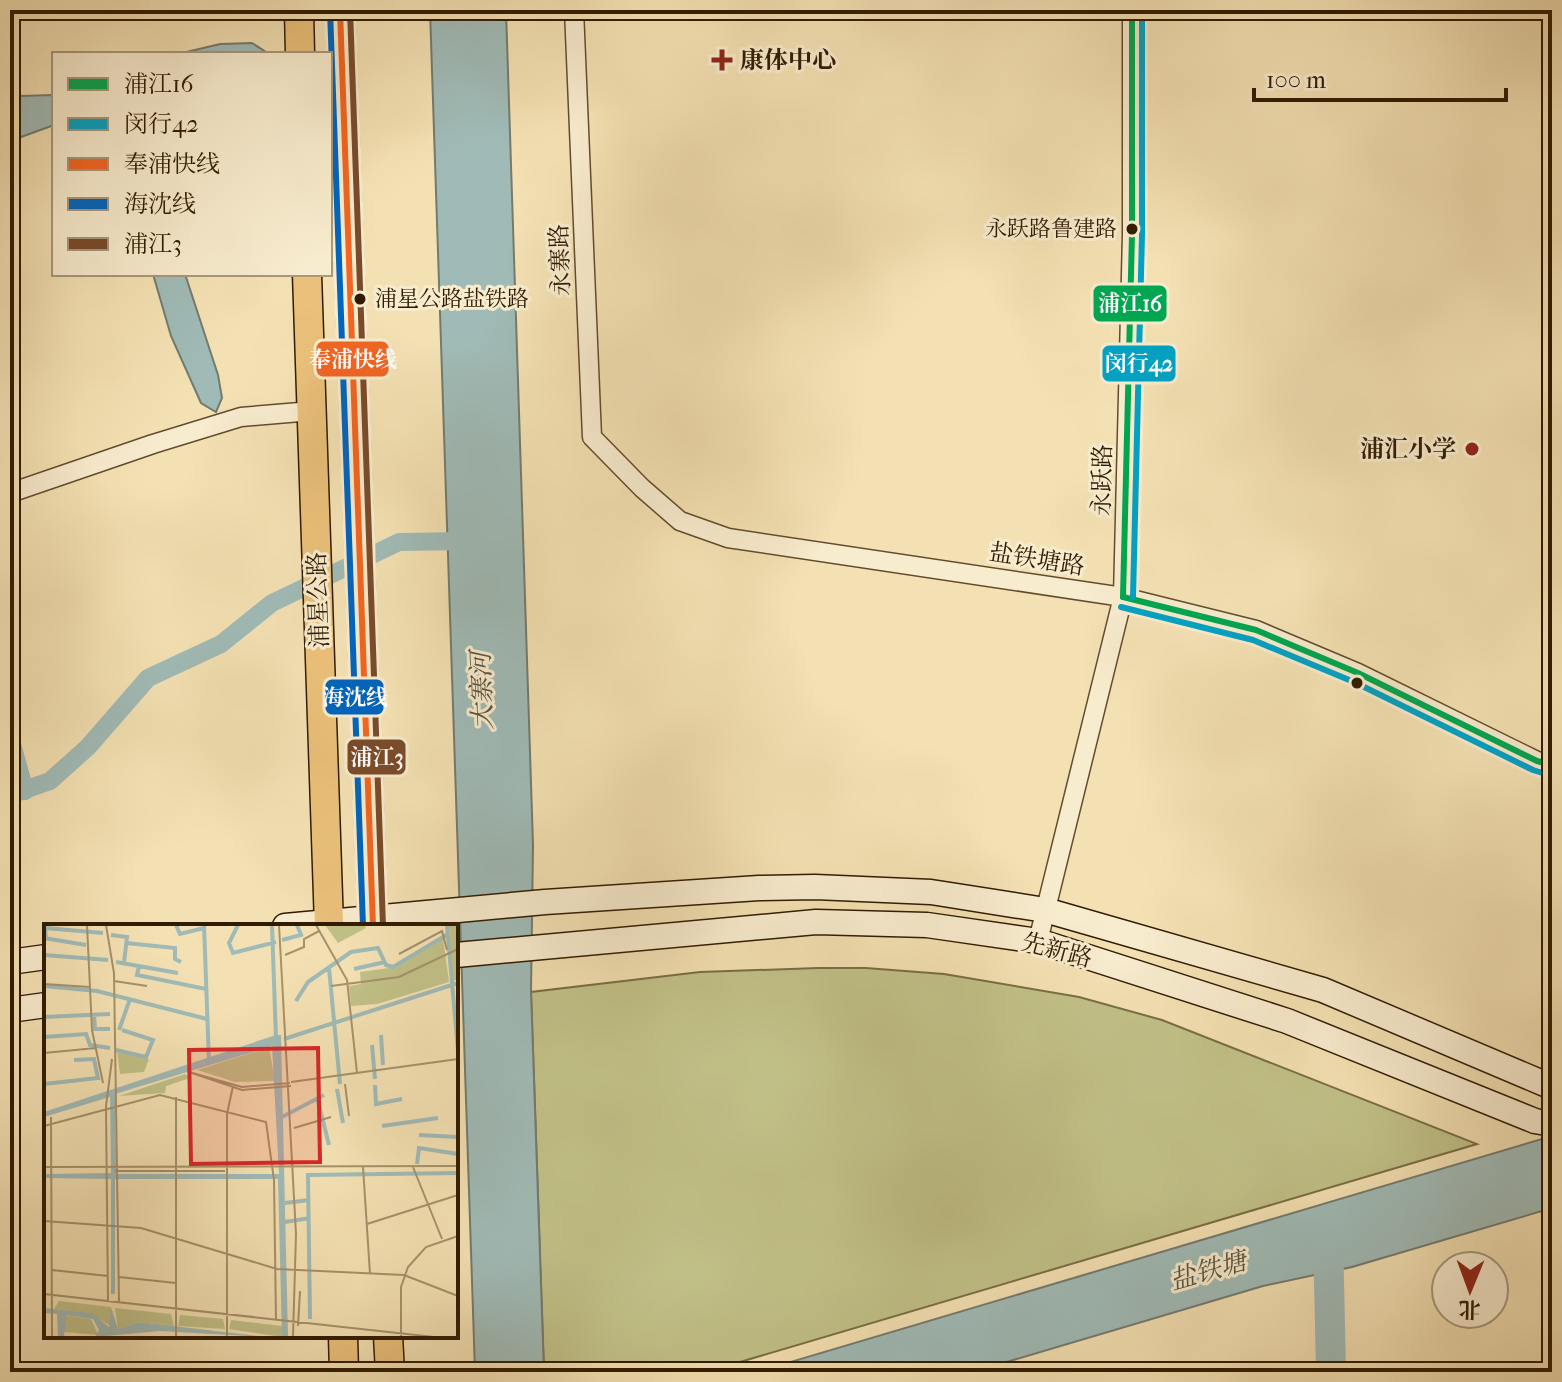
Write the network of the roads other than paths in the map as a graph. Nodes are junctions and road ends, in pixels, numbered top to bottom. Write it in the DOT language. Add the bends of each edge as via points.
graph roads {
  1 [pos="299,10"];
  2 [pos="340,10"];
  3 [pos="574,10"];
  4 [pos="1132,10"];
  5 [pos="300,52"];
  6 [pos="307,276"];
  7 [pos="312,411"];
  8 [pos="642,488"];
  9 [pos="10,493"];
  10 [pos="1123,597"];
  11 [pos="1552,765"];
  12 [pos="1045,910"];
  13 [pos="373,921"];
  14 [pos="329,923"];
  15 [pos="1038,941"];
  16 [pos="458,955"];
  17 [pos="44,957"];
  18 [pos="10,962"];
  19 [pos="44,1005"];
  20 [pos="10,1010"];
  21 [pos="1552,1087"];
  22 [pos="1552,1124"];
  23 [pos="343,1338"];
  24 [pos="388,1338"];
  25 [pos="344,1372"];
  26 [pos="390,1372"];
  1 -- 5 [label="main road"];
  2 -- 13 [label="main road, 浦星公路"];
  3 -- 8 [label="street, 永寨路" via="592,437"];
  4 -- 10 [label="street, 永跃路"];
  6 -- 7 [label="main road, 浦星公路"];
  7 -- 9 [label="street" via="241,417"];
  7 -- 14 [label="main road, 浦星公路"];
  8 -- 10 [label="street, 盐铁塘路" via="680,521 728,538"];
  10 -- 11 [label="street, 盐铁塘路" via="1256,630"];
  10 -- 12 [label="street, 永跃路"];
  12 -- 13 [label="street, 先新路" via="931,892 815,887 545,902"];
  12 -- 15 [label="street, 永跃路"];
  12 -- 21 [label="street, 先新路" via="1323,990"];
  13 -- 14 [label="street, 先新路"];
  15 -- 16 [label="street, 先新路" via="927,925 816,922"];
  15 -- 22 [label="street, 先新路" via="1287,1021"];
  17 -- 18 [label="street"];
  19 -- 20 [label="street"];
  23 -- 25 [label="main road"];
  24 -- 26 [label="main road"];
}
